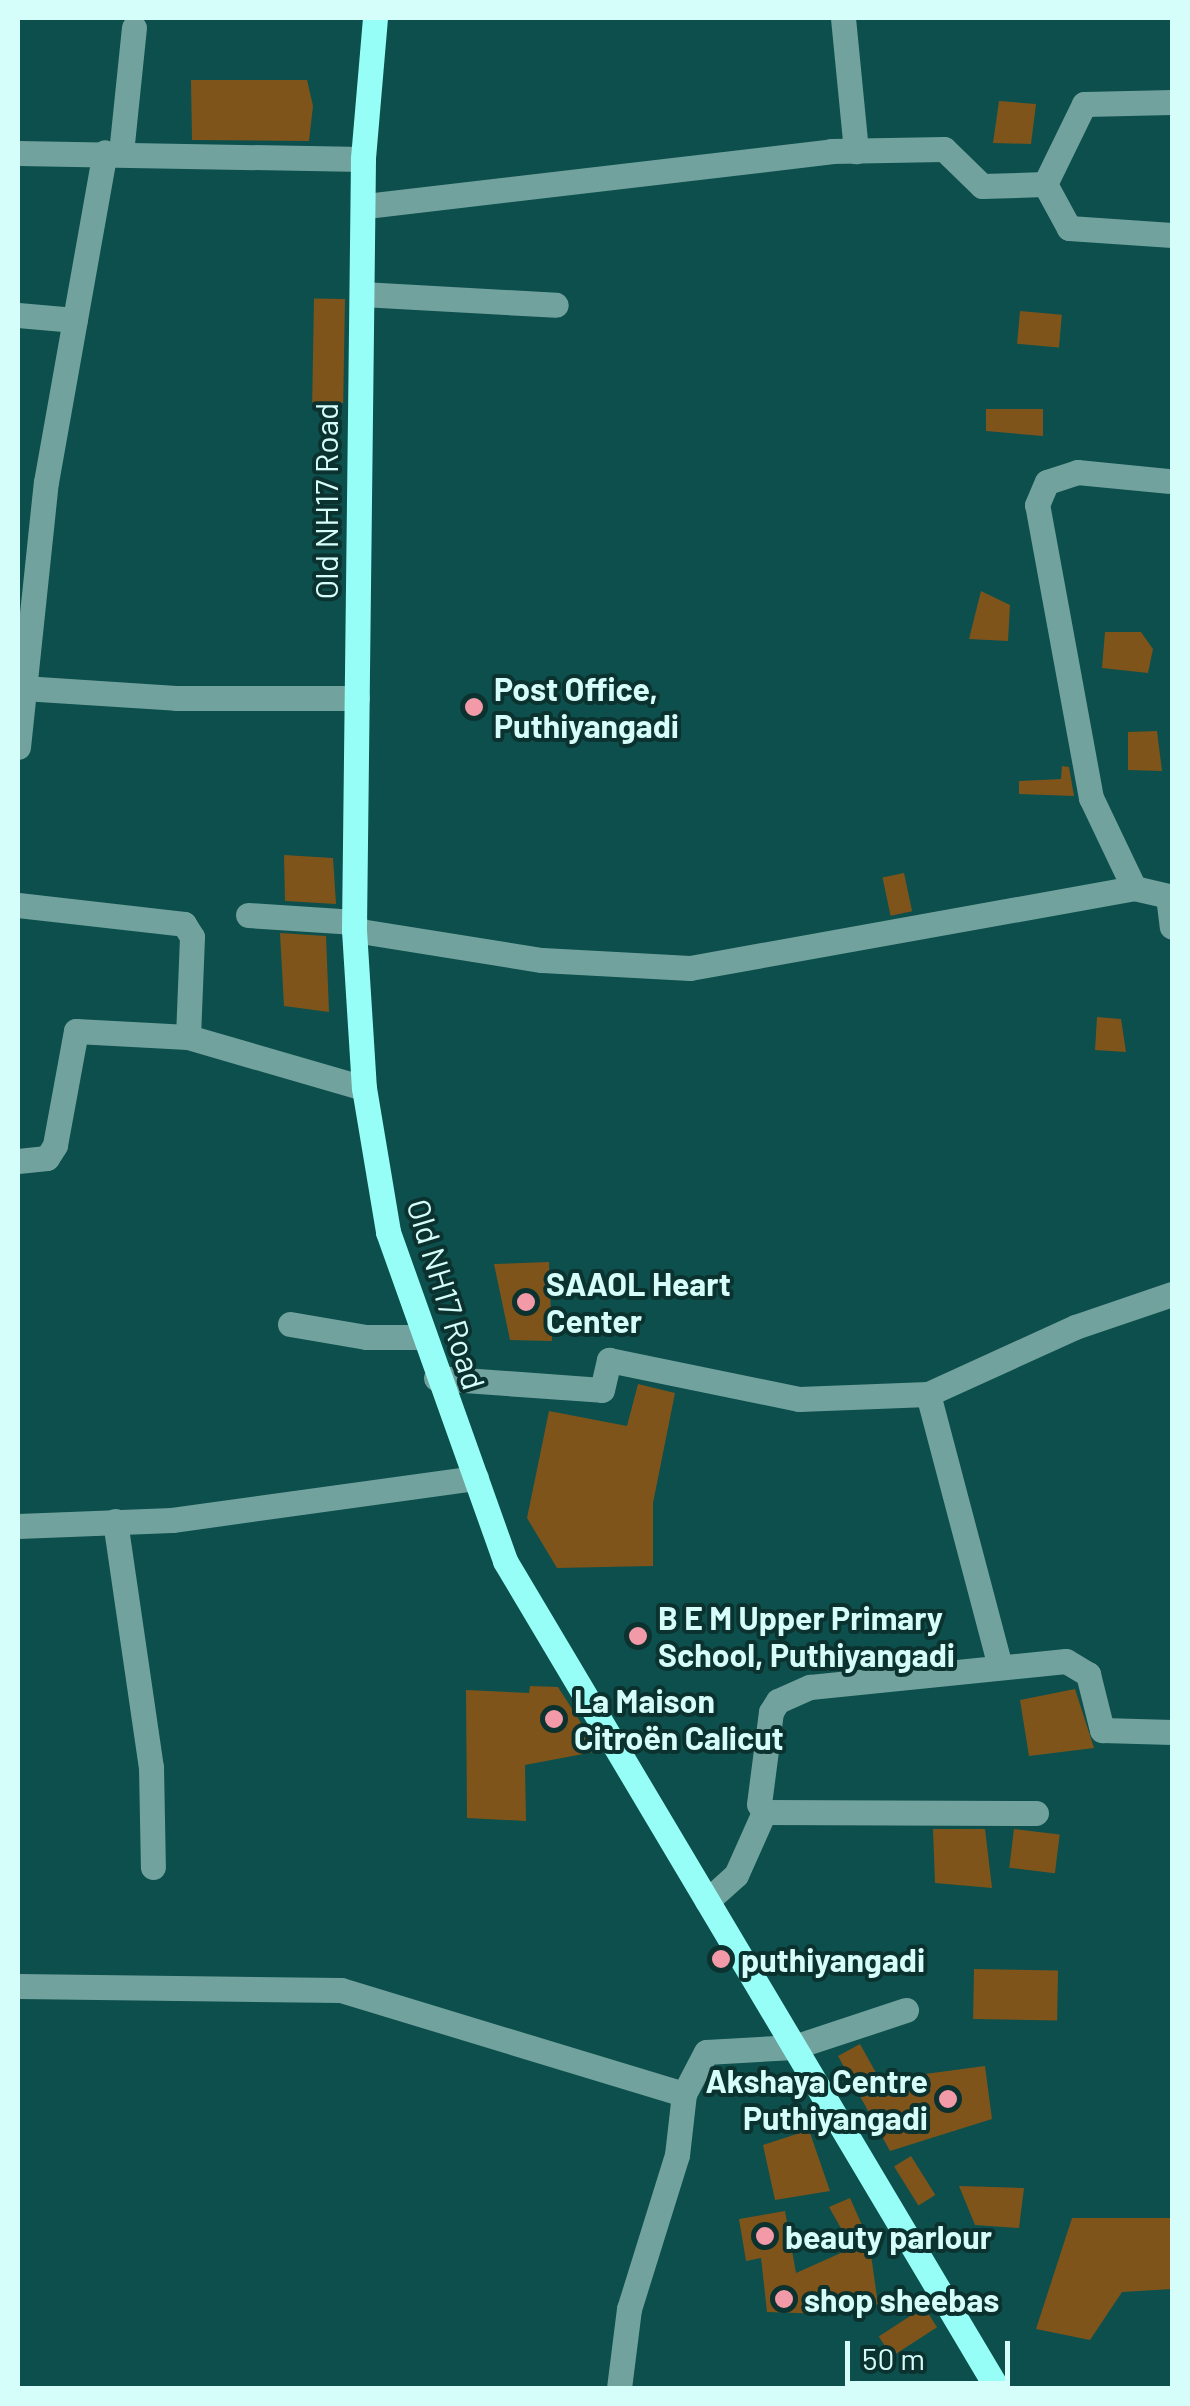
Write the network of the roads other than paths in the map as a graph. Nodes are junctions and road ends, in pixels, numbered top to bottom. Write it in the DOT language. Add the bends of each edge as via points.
graph roads {
  1 [pos="376,18"];
  2 [pos="843,18"];
  3 [pos="134,28"];
  4 [pos="1172,102"];
  5 [pos="856,151"];
  6 [pos="113,152"];
  7 [pos="18,153"];
  8 [pos="363,160"];
  9 [pos="1045,184"];
  10 [pos="366,206"];
  11 [pos="1172,235"];
  12 [pos="362,294"];
  13 [pos="556,305"];
  14 [pos="18,315"];
  15 [pos="75,320"];
  16 [pos="1168,481"];
  17 [pos="23,688"];
  18 [pos="357,698"];
  19 [pos="18,747"];
  20 [pos="1134,888"];
  21 [pos="18,905"];
  22 [pos="248,916"];
  23 [pos="354,926"];
  24 [pos="1172,927"];
  25 [pos="188,1038"];
  26 [pos="364,1088"];
  27 [pos="18,1161"];
  28 [pos="1172,1294"];
  29 [pos="290,1324"];
  30 [pos="422,1337"];
  31 [pos="436,1378"];
  32 [pos="928,1394"];
  33 [pos="476,1478"];
  34 [pos="115,1521"];
  35 [pos="18,1526"];
  36 [pos="1000,1666"];
  37 [pos="1172,1732"];
  38 [pos="764,1812"];
  39 [pos="1036,1813"];
  40 [pos="154,1867"];
  41 [pos="707,1901"];
  42 [pos="18,1986"];
  43 [pos="906,2010"];
  44 [pos="794,2047"];
  45 [pos="684,2094"];
  46 [pos="619,2388"];
  47 [pos="996,2388"];
  1 -- 8 [label="main road, Old NH17 Road"];
  2 -- 5 [label="street"];
  3 -- 6 [label="street"];
  4 -- 9 [label="street" via="1084,104"];
  5 -- 9 [label="street" via="944,149 982,186"];
  5 -- 10 [label="street"];
  6 -- 7 [label="street"];
  6 -- 8 [label="street"];
  6 -- 15 [label="street"];
  8 -- 10 [label="main road, Old NH17 Road"];
  9 -- 11 [label="street" via="1069,228"];
  10 -- 12 [label="main road, Old NH17 Road"];
  12 -- 13 [label="street"];
  12 -- 18 [label="main road, Old NH17 Road"];
  14 -- 15 [label="street"];
  15 -- 17 [label="street" via="46,482"];
  16 -- 20 [label="street" via="1077,472 1047,482 1038,505 1092,798"];
  17 -- 18 [label="street" via="176,698"];
  17 -- 19 [label="street"];
  18 -- 23 [label="main road, Old NH17 Road"];
  20 -- 23 [label="street" via="690,968 542,960"];
  20 -- 24 [label="street" via="1168,896"];
  21 -- 25 [label="street" via="184,924 192,936"];
  22 -- 23 [label="street"];
  23 -- 26 [label="main road, Old NH17 Road"];
  25 -- 26 [label="street"];
  25 -- 27 [label="street" via="76,1031 54,1145 38,1162"];
  26 -- 30 [label="main road, Old NH17 Road" via="388,1232"];
  28 -- 32 [label="street" via="1075,1326"];
  29 -- 30 [label="street" via="366,1338"];
  30 -- 31 [label="main road, Old NH17 Road"];
  31 -- 32 [label="street" via="602,1390 610,1360 799,1399"];
  31 -- 33 [label="main road, Old NH17 Road"];
  32 -- 36 [label="street"];
  33 -- 34 [label="street" via="172,1520"];
  33 -- 41 [label="main road, Old NH17 Road" via="505,1561"];
  34 -- 35 [label="street"];
  34 -- 40 [label="street" via="151,1766"];
  36 -- 37 [label="street" via="1079,1664 1088,1674 1102,1730"];
  36 -- 38 [label="street" via="810,1686 778,1700 766,1736 759,1804"];
  38 -- 39 [label="street"];
  38 -- 41 [label="street" via="736,1875"];
  41 -- 44 [label="main road, Old NH17 Road"];
  42 -- 45 [label="street" via="341,1990"];
  43 -- 44 [label="street"];
  44 -- 45 [label="street" via="706,2052"];
  44 -- 47 [label="main road, Old NH17 Road"];
  45 -- 46 [label="street" via="677,2154 629,2309"];
}
